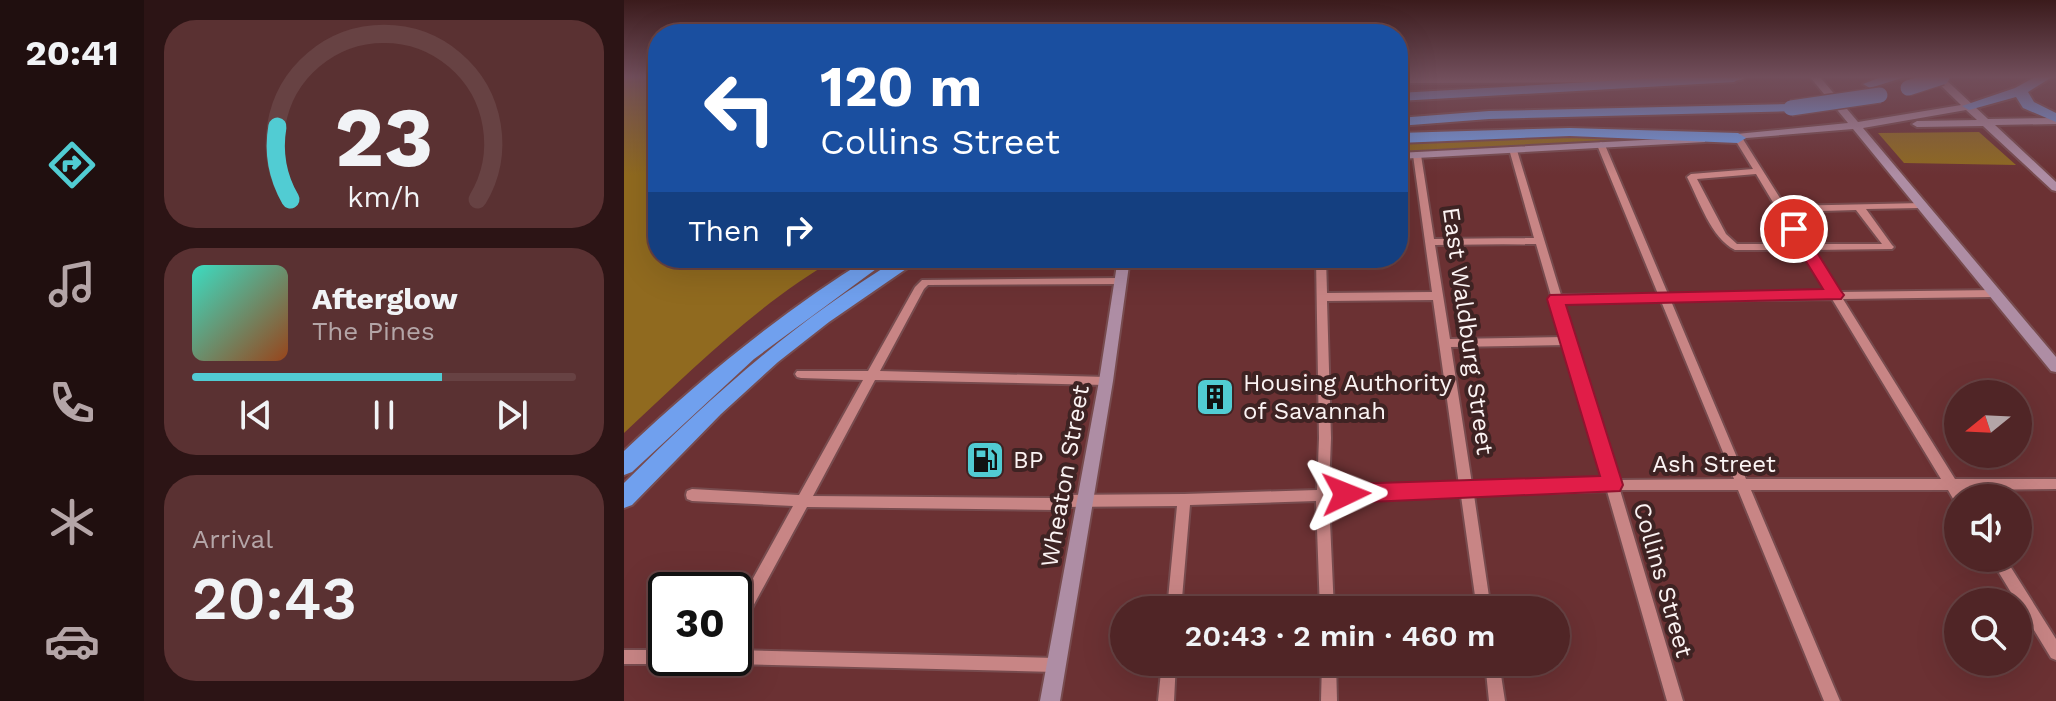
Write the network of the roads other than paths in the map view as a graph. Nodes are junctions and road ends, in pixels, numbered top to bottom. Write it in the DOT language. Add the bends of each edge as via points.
graph roads {
  1 [pos="1610,110"];
  2 [pos="1842,110"];
  3 [pos="1949,110"];
  4 [pos="1973,110"];
  5 [pos="2037,110"];
  6 [pos="2056,120"];
  7 [pos="1408,121"];
  8 [pos="1988,123"];
  9 [pos="1873,124"];
  10 [pos="1855,126"];
  11 [pos="1408,138"];
  12 [pos="1738,138"];
  13 [pos="1601,145"];
  14 [pos="1513,149"];
  15 [pos="1408,155"];
  16 [pos="1417,155"];
  17 [pos="1758,171"];
  18 [pos="2056,188"];
  19 [pos="1920,205"];
  20 [pos="1859,207"];
  21 [pos="1782,209"];
  22 [pos="1540,241"];
  23 [pos="1432,242"];
  24 [pos="1806,248"];
  25 [pos="866,268"];
  26 [pos="897,268"];
  27 [pos="1122,268"];
  28 [pos="1321,268"];
  29 [pos="1120,281"];
  30 [pos="1993,293"];
  31 [pos="1835,295"];
  32 [pos="1439,296"];
  33 [pos="1321,297"];
  34 [pos="1664,297"];
  35 [pos="1556,299"];
  36 [pos="1569,341"];
  37 [pos="1445,343"];
  38 [pos="2056,367"];
  39 [pos="801,374"];
  40 [pos="870,376"];
  41 [pos="1106,381"];
  42 [pos="624,465"];
  43 [pos="1944,484"];
  44 [pos="1951,484"];
  45 [pos="1613,485"];
  46 [pos="1743,487"];
  47 [pos="2032,487"];
  48 [pos="1466,488"];
  49 [pos="2054,488"];
  50 [pos="692,495"];
  51 [pos="1322,495"];
  52 [pos="624,498"];
  53 [pos="1184,500"];
  54 [pos="801,501"];
  55 [pos="1084,501"];
  56 [pos="2006,572"];
  57 [pos="752,593"];
  58 [pos="1175,596"];
  59 [pos="1326,596"];
  60 [pos="1482,596"];
  61 [pos="2056,653"];
  62 [pos="624,657"];
  63 [pos="648,657"];
  64 [pos="752,657"];
  65 [pos="1056,665"];
  66 [pos="1168,676"];
  67 [pos="1329,676"];
  68 [pos="1494,676"];
  69 [pos="1050,701"];
  70 [pos="1166,701"];
  71 [pos="1329,701"];
  72 [pos="1497,701"];
  73 [pos="1675,701"];
  74 [pos="1832,701"];
  1 -- 7 [label="highway"];
  2 -- 10 [label="main road"];
  3 -- 9 [label="main road"];
  4 -- 8 [label="main road"];
  5 -- 6 [label="highway"];
  6 -- 8 [label="main road"];
  8 -- 9 [label="main road"];
  8 -- 18 [label="main road"];
  9 -- 10 [label="main road"];
  10 -- 12 [label="main road"];
  10 -- 19 [label="main road"];
  11 -- 12 [label="highway" via="1570,132"];
  12 -- 13 [label="main road"];
  12 -- 17 [label="street"];
  13 -- 14 [label="main road"];
  13 -- 34 [label="street"];
  14 -- 16 [label="main road"];
  14 -- 22 [label="street, Collins Street"];
  15 -- 16 [label="main road"];
  16 -- 23 [label="street, East Waldburg Street"];
  17 -- 21 [label="street"];
  17 -- 24 [label="street" via="1691,177 1722,236 1735,247"];
  19 -- 20 [label="street"];
  19 -- 30 [label="main road"];
  20 -- 21 [label="street"];
  20 -- 24 [label="street" via="1889,247"];
  21 -- 24 [label="street"];
  22 -- 23 [label="street"];
  22 -- 35 [label="street, Collins Street"];
  23 -- 32 [label="street, East Waldburg Street"];
  24 -- 31 [label="street"];
  25 -- 42 [label="highway" via="750,349"];
  26 -- 52 [label="highway" via="770,357"];
  27 -- 29 [label="main road, Wheaton Street"];
  28 -- 33 [label="street"];
  29 -- 40 [label="street" via="926,282"];
  29 -- 41 [label="main road, Wheaton Street"];
  30 -- 31 [label="street"];
  30 -- 38 [label="main road"];
  31 -- 34 [label="street"];
  31 -- 44 [label="street"];
  32 -- 33 [label="street"];
  32 -- 37 [label="street, East Waldburg Street"];
  33 -- 51 [label="street"];
  34 -- 35 [label="street"];
  34 -- 46 [label="street"];
  35 -- 36 [label="street, Collins Street"];
  36 -- 37 [label="street"];
  36 -- 45 [label="street, Collins Street"];
  37 -- 48 [label="street, East Waldburg Street"];
  39 -- 40 [label="street"];
  40 -- 41 [label="street"];
  40 -- 54 [label="street"];
  41 -- 55 [label="main road, Wheaton Street"];
  43 -- 46 [label="street, Ash Street"];
  45 -- 46 [label="street, Ash Street"];
  45 -- 48 [label="street, Ash Street"];
  45 -- 73 [label="street, Collins Street"];
  46 -- 74 [label="street"];
  47 -- 49 [label="street, Ash Street"];
  48 -- 51 [label="street, Ash Street"];
  48 -- 60 [label="street, East Waldburg Street"];
  50 -- 54 [label="street, Ash Street"];
  51 -- 53 [label="street, Ash Street"];
  51 -- 59 [label="street"];
  53 -- 55 [label="street, Ash Street"];
  53 -- 58 [label="street"];
  54 -- 55 [label="street, Ash Street"];
  54 -- 57 [label="street"];
  55 -- 65 [label="main road, Wheaton Street"];
  56 -- 61 [label="street"];
  62 -- 63 [label="street"];
  64 -- 65 [label="street"];
  65 -- 69 [label="main road, Wheaton Street"];
  66 -- 70 [label="street"];
  67 -- 71 [label="street"];
  68 -- 72 [label="street"];
}
